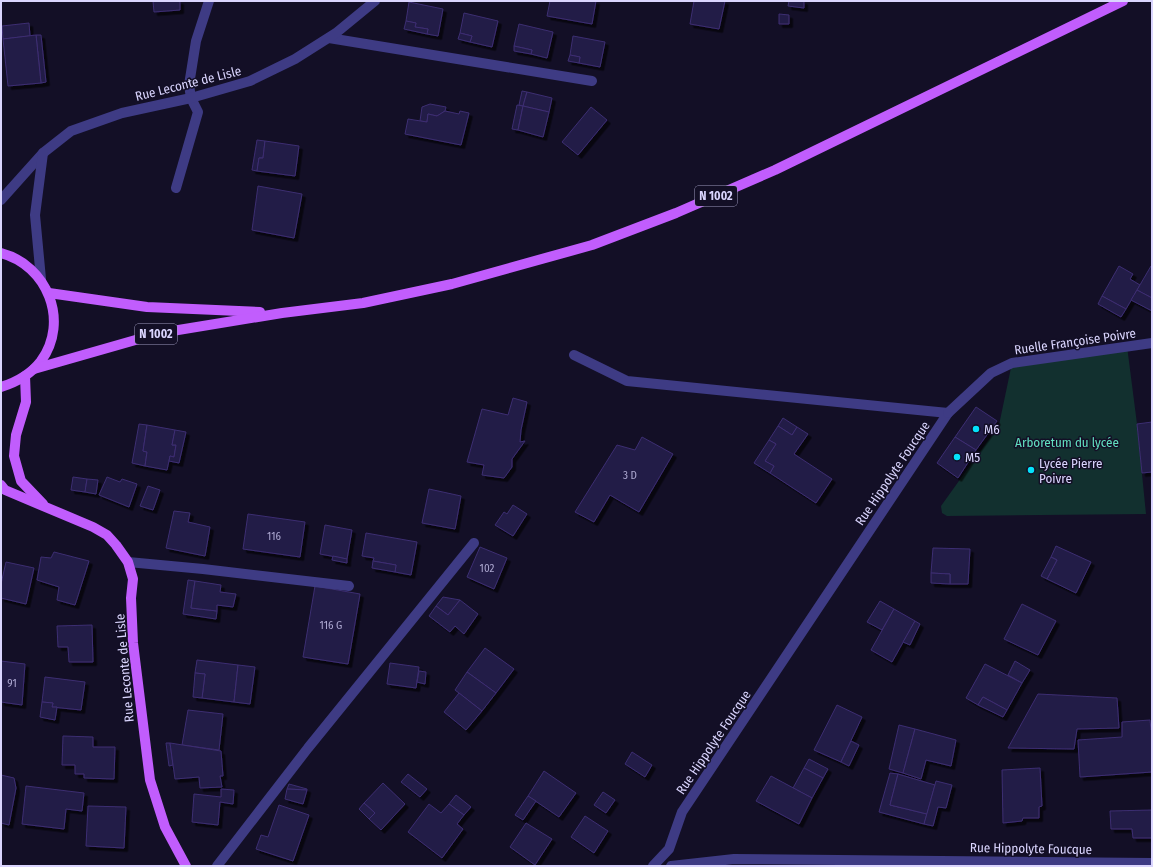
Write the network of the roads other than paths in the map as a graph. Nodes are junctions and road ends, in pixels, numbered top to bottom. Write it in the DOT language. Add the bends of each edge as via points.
graph roads {
  1 [pos="209,1"];
  2 [pos="375,1"];
  3 [pos="1123,1"];
  4 [pos="329,38"];
  5 [pos="592,81"];
  6 [pos="191,98"];
  7 [pos="43,153"];
  8 [pos="176,188"];
  9 [pos="1,200"];
  10 [pos="1,253"];
  11 [pos="41,279"];
  12 [pos="49,293"];
  13 [pos="282,313"];
  14 [pos="1152,343"];
  15 [pos="574,355"];
  16 [pos="34,369"];
  17 [pos="25,376"];
  18 [pos="1,388"];
  19 [pos="948,413"];
  20 [pos="1,485"];
  21 [pos="46,507"];
  22 [pos="474,543"];
  23 [pos="128,562"];
  24 [pos="349,586"];
  25 [pos="1152,862"];
  26 [pos="186,866"];
  27 [pos="217,866"];
  28 [pos="653,866"];
  29 [pos="671,866"];
  1 -- 6 [label="street" via="196,41 190,85"];
  2 -- 4 [label="street, Rue Leconte de Lisle"];
  3 -- 13 [label="main road, N 1002" via="775,170 676,213 592,245 452,284 363,303"];
  4 -- 5 [label="street"];
  4 -- 6 [label="street, Rue Leconte de Lisle" via="295,59 250,81"];
  6 -- 7 [label="street, Rue Leconte de Lisle" via="122,113 71,131"];
  6 -- 8 [label="street" via="198,112"];
  7 -- 9 [label="street, Rue Leconte de Lisle"];
  7 -- 11 [label="street" via="35,215"];
  10 -- 11 [label="main road" via="24,263"];
  11 -- 12 [label="main road"];
  12 -- 13 [label="main road, N 1002" via="147,307"];
  12 -- 16 [label="main road" via="54,322 52,336 42,360"];
  13 -- 16 [label="main road, N 1002" via="160,333"];
  14 -- 19 [label="street, Ruelle Françoise Poivre" via="1012,363 991,373"];
  15 -- 19 [label="street, Rue Hippolyte Foucque" via="626,381"];
  16 -- 17 [label="main road"];
  17 -- 18 [label="main road"];
  17 -- 21 [label="main road, Rue Leconte de Lisle" via="26,402 16,435 14,456 21,481"];
  19 -- 28 [label="street, Rue Hippolyte Foucque" via="682,812 669,849"];
  20 -- 21 [label="main road, Rue Leconte de Lisle" via="5,490"];
  21 -- 23 [label="main road, Rue Leconte de Lisle" via="93,527 107,536"];
  22 -- 27 [label="street" via="308,748"];
  23 -- 24 [label="street"];
  23 -- 26 [label="main road, Rue Leconte de Lisle" via="133,579 133,643 150,780 165,827"];
  25 -- 29 [label="street, Rue Hippolyte Foucque" via="734,859"];
}
